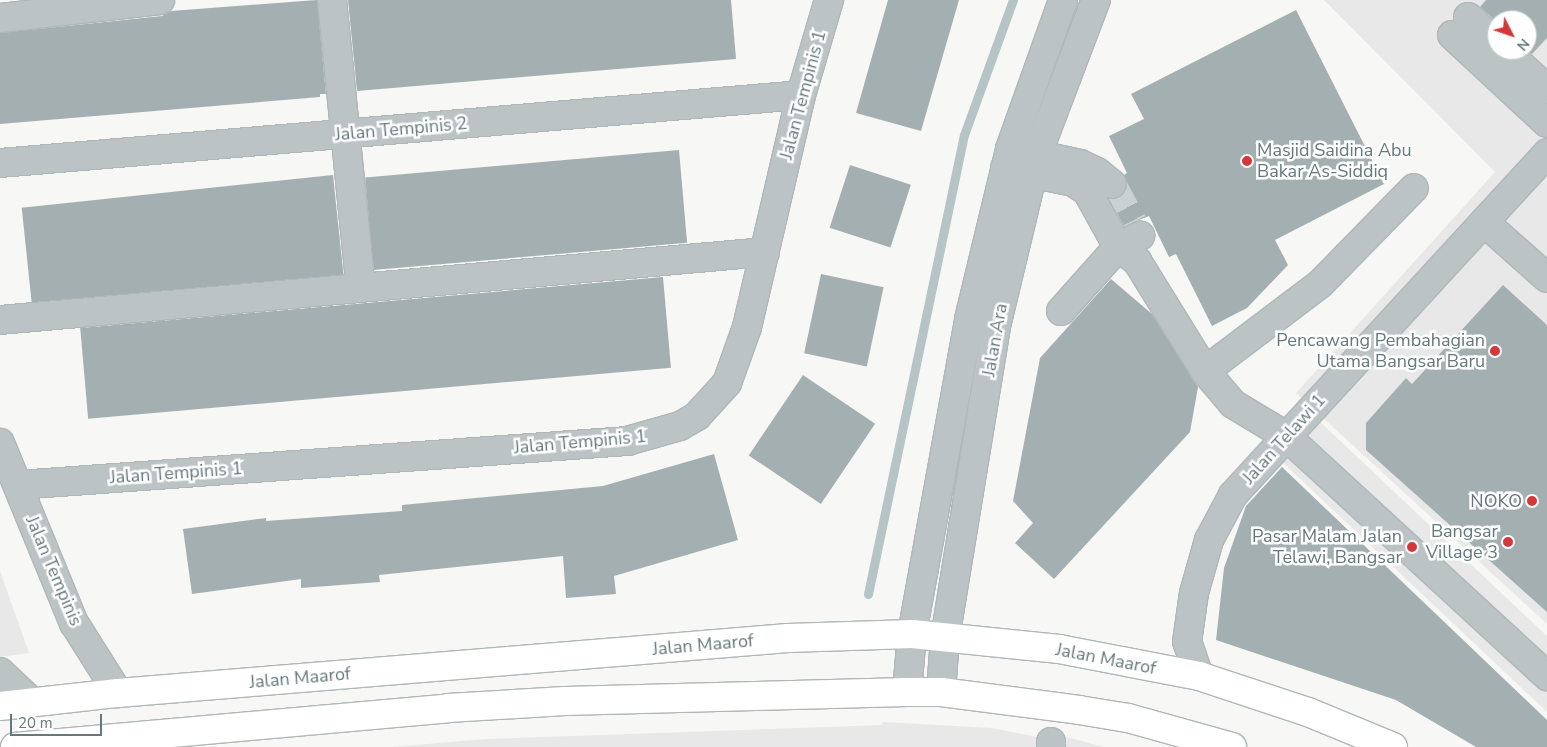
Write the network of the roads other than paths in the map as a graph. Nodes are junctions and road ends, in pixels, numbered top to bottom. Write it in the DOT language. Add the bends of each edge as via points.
graph roads {
  1 [pos="160,0"];
  2 [pos="332,0"];
  3 [pos="829,0"];
  4 [pos="1063,0"];
  5 [pos="1096,0"];
  6 [pos="0,18"];
  7 [pos="1487,38"];
  8 [pos="1487,56"];
  9 [pos="1490,60"];
  10 [pos="1515,60"];
  11 [pos="1547,88"];
  12 [pos="802,95"];
  13 [pos="1547,123"];
  14 [pos="345,134"];
  15 [pos="1547,154"];
  16 [pos="1007,158"];
  17 [pos="0,163"];
  18 [pos="1034,164"];
  19 [pos="1112,184"];
  20 [pos="1414,188"];
  21 [pos="1484,222"];
  22 [pos="1132,242"];
  23 [pos="765,252"];
  24 [pos="1547,278"];
  25 [pos="361,288"];
  26 [pos="1061,311"];
  27 [pos="0,320"];
  28 [pos="1205,370"];
  29 [pos="1286,436"];
  30 [pos="0,443"];
  31 [pos="18,485"];
  32 [pos="912,634"];
  33 [pos="945,638"];
  34 [pos="0,672"];
  35 [pos="1198,676"];
  36 [pos="1547,676"];
  37 [pos="908,692"];
  38 [pos="941,692"];
  39 [pos="118,693"];
  40 [pos="32,702"];
  41 [pos="0,706"];
  42 [pos="14,747"];
  43 [pos="1232,747"];
  44 [pos="1393,747"];
  1 -- 6 [label="street"];
  2 -- 14 [label="street"];
  3 -- 12 [label="street, Jalan Tempinis 1"];
  4 -- 16 [label="street, Jalan Ara"];
  5 -- 18 [label="street, Jalan Ara"];
  7 -- 8 [label="street" via="1460,26"];
  9 -- 13 [label="street"];
  10 -- 11 [label="street"];
  12 -- 14 [label="street, Jalan Tempinis 2"];
  12 -- 23 [label="street, Jalan Tempinis 1"];
  14 -- 17 [label="street, Jalan Tempinis 2"];
  14 -- 25 [label="street"];
  15 -- 21 [label="street, Jalan Telawi 1"];
  16 -- 18 [label="street"];
  16 -- 32 [label="street, Jalan Ara" via="969,319"];
  18 -- 19 [label="street" via="1080,164"];
  18 -- 22 [label="street" via="1088,191"];
  18 -- 33 [label="street, Jalan Ara" via="997,322"];
  20 -- 28 [label="street" via="1320,284"];
  21 -- 24 [label="street"];
  21 -- 29 [label="street, Jalan Telawi 1"];
  22 -- 26 [label="street"];
  22 -- 28 [label="street"];
  23 -- 25 [label="street"];
  23 -- 31 [label="street, Jalan Tempinis 1" via="747,327 727,383 697,416 654,436 627,441"];
  25 -- 27 [label="street"];
  28 -- 29 [label="street" via="1233,404"];
  29 -- 35 [label="street, Jalan Telawi 1" via="1233,495 1209,540 1194,593 1187,642"];
  29 -- 36 [label="street"];
  30 -- 31 [label="street, Jalan Tempinis"];
  31 -- 39 [label="street, Jalan Tempinis" via="74,623"];
  32 -- 33 [label="main road, Jalan Maarof"];
  32 -- 37 [label="street, Jalan Ara"];
  32 -- 39 [label="main road, Jalan Maarof" via="788,638"];
  33 -- 35 [label="main road, Jalan Maarof" via="1059,649"];
  33 -- 38 [label="street, Jalan Ara"];
  34 -- 40 [label="street"];
  35 -- 44 [label="main road, Jalan Maarof" via="1308,712"];
  37 -- 38 [label="main road"];
  37 -- 42 [label="main road" via="565,701 448,708"];
  38 -- 43 [label="main road" via="1128,718"];
  39 -- 40 [label="main road, Jalan Maarof"];
  40 -- 41 [label="main road, Jalan Maarof"];
}
